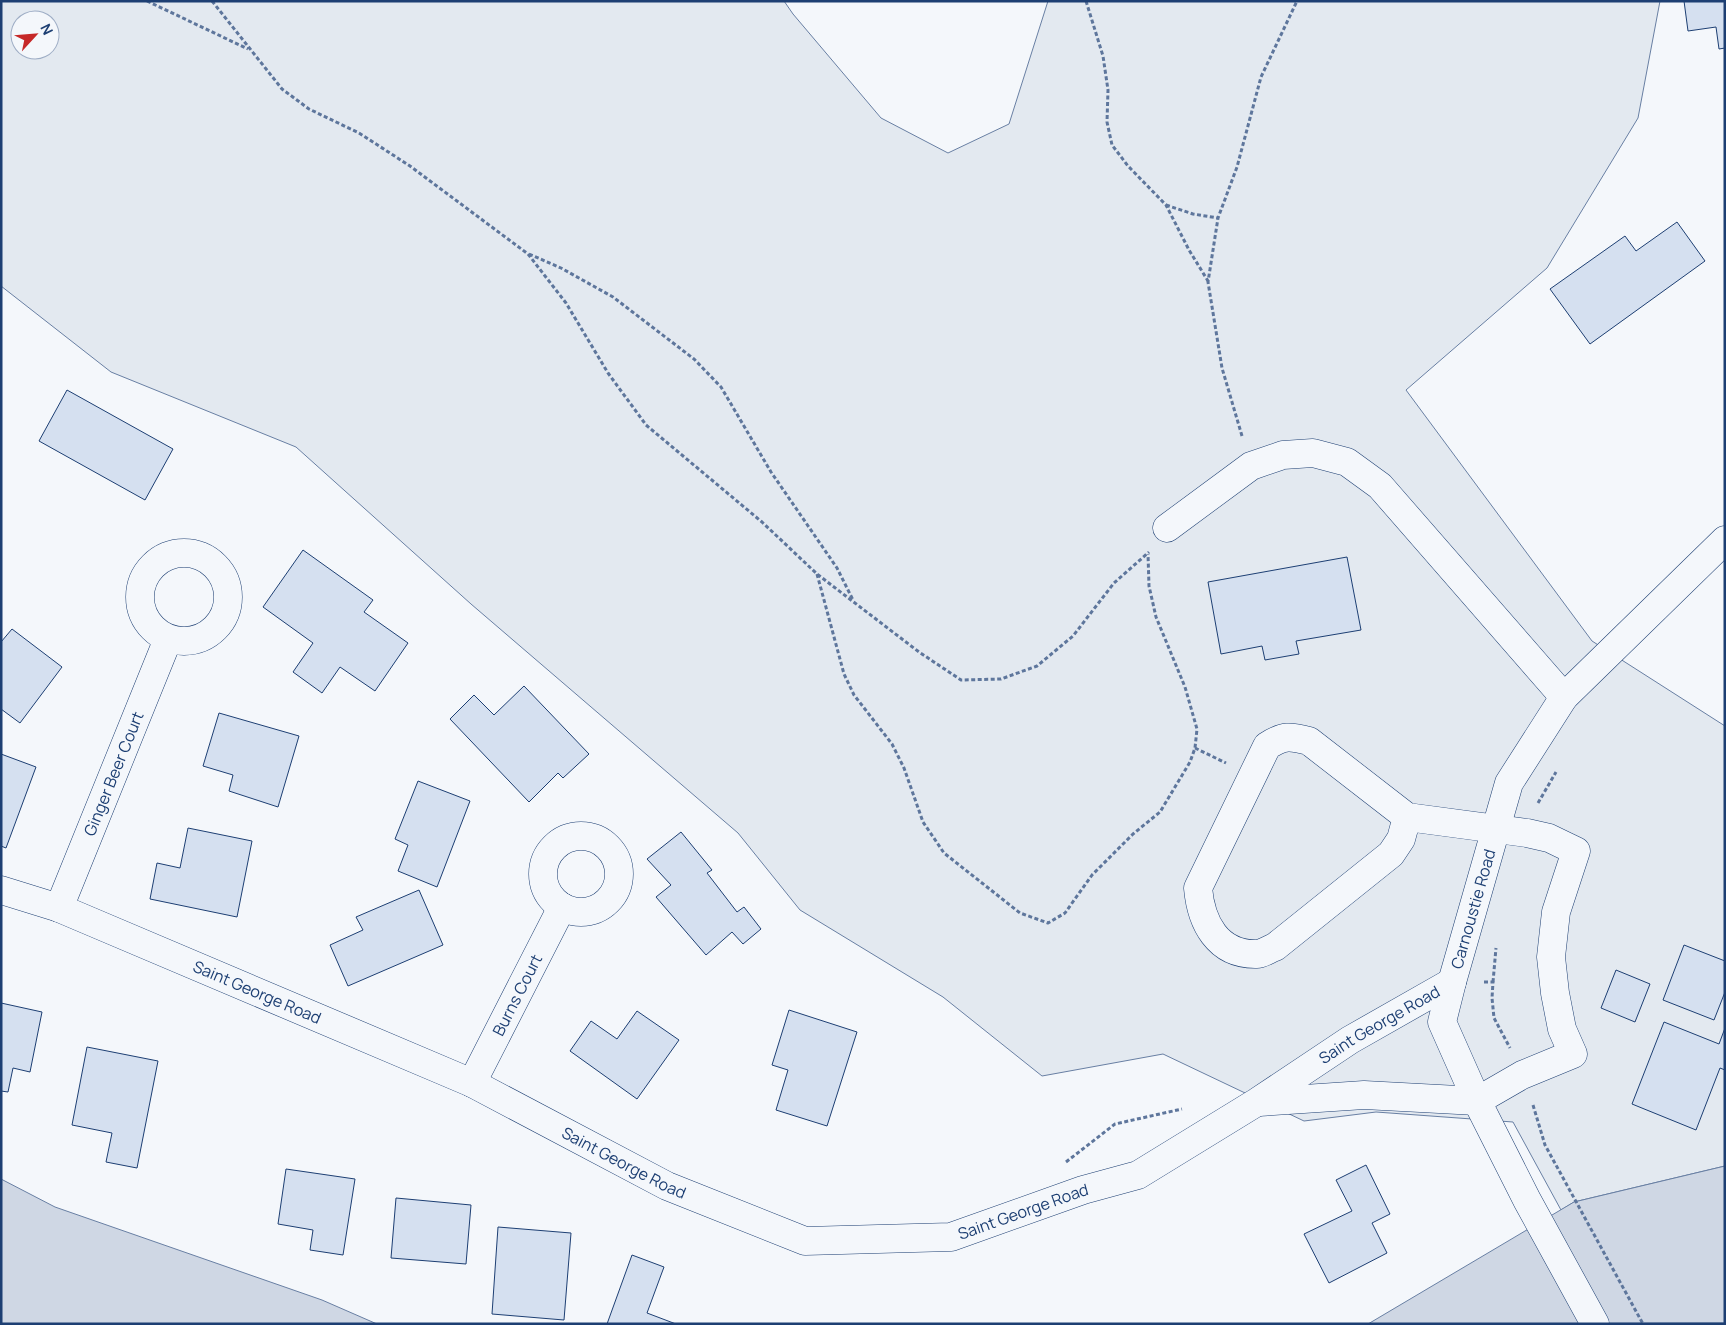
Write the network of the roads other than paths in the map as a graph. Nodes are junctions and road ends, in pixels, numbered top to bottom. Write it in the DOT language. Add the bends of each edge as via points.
graph roads {
  1 [pos="1167,528"];
  2 [pos="1725,540"];
  3 [pos="168,639"];
  4 [pos="1564,697"];
  5 [pos="1407,817"];
  6 [pos="1495,830"];
  7 [pos="1,890"];
  8 [pos="562,907"];
  9 [pos="59,908"];
  10 [pos="1452,982"];
  11 [pos="472,1083"];
  12 [pos="1477,1101"];
  13 [pos="1258,1102"];
  14 [pos="1595,1324"];
  1 -- 4 [label="street" via="1250,466 1283,455 1313,453 1347,462 1380,486"];
  2 -- 4 [label="street, Carnoustie Road"];
  3 -- 9 [label="street, Ginger Beer Court"];
  4 -- 6 [label="street, Carnoustie Road" via="1509,783"];
  5 -- 5 [label="street" via="1309,741 1280,738 1267,746 1198,888 1205,921 1224,945 1241,952 1258,954 1275,946 1390,854 1401,839"];
  5 -- 6 [label="street"];
  6 -- 10 [label="street, Carnoustie Road"];
  6 -- 12 [label="street" via="1549,838 1576,851 1556,912 1551,958 1562,1029 1573,1054 1522,1075"];
  7 -- 9 [label="street, Saint George Road"];
  8 -- 11 [label="street, Burns Court"];
  9 -- 11 [label="street, Saint George Road"];
  10 -- 12 [label="street, Carnoustie Road" via="1442,1022"];
  10 -- 13 [label="street, Saint George Road" via="1350,1040"];
  11 -- 13 [label="street, Saint George Road" via="667,1186 805,1241 952,1236 1083,1190 1138,1175"];
  12 -- 13 [label="street, Saint George Road" via="1364,1095"];
  12 -- 14 [label="street, Carnoustie Road" via="1526,1200"];
}
